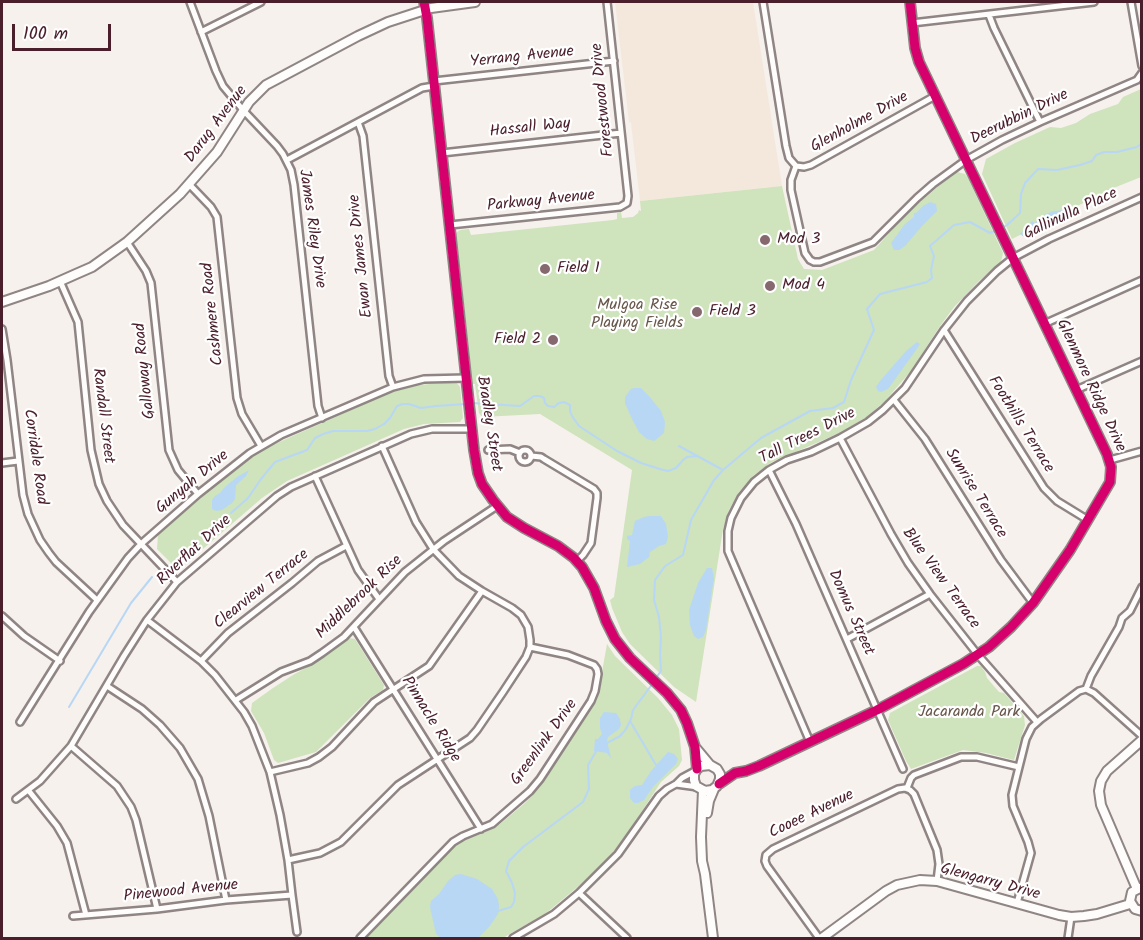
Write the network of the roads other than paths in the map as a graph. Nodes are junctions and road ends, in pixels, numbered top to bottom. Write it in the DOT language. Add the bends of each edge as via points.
graph roads {
  1 [pos="190,2"];
  2 [pos="261,2"];
  3 [pos="475,2"];
  4 [pos="608,2"];
  5 [pos="763,2"];
  6 [pos="910,2"];
  7 [pos="1094,2"];
  8 [pos="1131,2"];
  9 [pos="424,6"];
  10 [pos="989,15"];
  11 [pos="912,23"];
  12 [pos="201,32"];
  13 [pos="614,61"];
  14 [pos="1142,66"];
  15 [pos="1142,74"];
  16 [pos="434,83"];
  17 [pos="935,96"];
  18 [pos="243,110"];
  19 [pos="358,122"];
  20 [pos="1040,122"];
  21 [pos="621,133"];
  22 [pos="442,153"];
  23 [pos="287,160"];
  24 [pos="966,160"];
  25 [pos="796,166"];
  26 [pos="189,184"];
  27 [pos="628,196"];
  28 [pos="1142,196"];
  29 [pos="450,225"];
  30 [pos="127,242"];
  31 [pos="1013,258"];
  32 [pos="1142,280"];
  33 [pos="60,281"];
  34 [pos="2,302"];
  35 [pos="1044,324"];
  36 [pos="2,329"];
  37 [pos="944,330"];
  38 [pos="1142,361"];
  39 [pos="466,378"];
  40 [pos="393,387"];
  41 [pos="1076,390"];
  42 [pos="894,400"];
  43 [pos="322,418"];
  44 [pos="471,429"];
  45 [pos="840,438"];
  46 [pos="261,446"];
  47 [pos="382,446"];
  48 [pos="488,450"];
  49 [pos="1142,451"];
  50 [pos="520,453"];
  51 [pos="531,456"];
  52 [pos="1110,460"];
  53 [pos="18,461"];
  54 [pos="2,463"];
  55 [pos="769,470"];
  56 [pos="315,476"];
  57 [pos="198,494"];
  58 [pos="497,506"];
  59 [pos="1088,520"];
  60 [pos="141,544"];
  61 [pos="346,546"];
  62 [pos="433,549"];
  63 [pos="577,561"];
  64 [pos="177,582"];
  65 [pos="1142,587"];
  66 [pos="482,591"];
  67 [pos="930,594"];
  68 [pos="379,599"];
  69 [pos="97,600"];
  70 [pos="1034,603"];
  71 [pos="2,616"];
  72 [pos="147,620"];
  73 [pos="354,627"];
  74 [pos="847,639"];
  75 [pos="530,647"];
  76 [pos="978,655"];
  77 [pos="60,661"];
  78 [pos="201,662"];
  79 [pos="107,686"];
  80 [pos="394,689"];
  81 [pos="1086,689"];
  82 [pos="236,700"];
  83 [pos="877,710"];
  84 [pos="20,722"];
  85 [pos="1036,722"];
  86 [pos="1142,738"];
  87 [pos="810,742"];
  88 [pos="71,746"];
  89 [pos="695,747"];
  90 [pos="438,759"];
  91 [pos="713,767"];
  92 [pos="1018,767"];
  93 [pos="903,769"];
  94 [pos="696,770"];
  95 [pos="270,772"];
  96 [pos="735,773"];
  97 [pos="676,784"];
  98 [pos="716,786"];
  99 [pos="700,788"];
  100 [pos="907,788"];
  101 [pos="28,791"];
  102 [pos="16,799"];
  103 [pos="481,829"];
  104 [pos="288,860"];
  105 [pos="705,874"];
  106 [pos="937,881"];
  107 [pos="1139,888"];
  108 [pos="579,893"];
  109 [pos="292,895"];
  110 [pos="226,900"];
  111 [pos="1017,903"];
  112 [pos="1130,904"];
  113 [pos="157,909"];
  114 [pos="1142,911"];
  115 [pos="86,915"];
  116 [pos="73,916"];
  117 [pos="1071,917"];
  118 [pos="297,932"];
  119 [pos="515,938"];
  120 [pos="360,939"];
  121 [pos="627,939"];
  122 [pos="713,939"];
  123 [pos="821,939"];
  124 [pos="1068,939"];
  1 -- 12 [label="street, James Riley Drive"];
  2 -- 12 [label="street"];
  3 -- 9 [label="street, Darug Avenue"];
  4 -- 13 [label="street, Forestwood Drive"];
  5 -- 25 [label="street" via="786,146"];
  6 -- 11 [label="street, Glenmore Ridge Drive"];
  7 -- 10 [label="street"];
  8 -- 14 [label="street"];
  9 -- 16 [label="street, Bradley Street"];
  9 -- 18 [label="street, Darug Avenue" via="274,80"];
  10 -- 11 [label="street"];
  10 -- 20 [label="street"];
  11 -- 17 [label="street, Glenmore Ridge Drive" via="916,55"];
  12 -- 18 [label="street, James Riley Drive" via="220,80"];
  13 -- 16 [label="street, Yerrang Avenue"];
  13 -- 21 [label="street, Forestwood Drive"];
  15 -- 20 [label="street, Deerubbin Drive" via="1137,80"];
  16 -- 19 [label="street, Yerrang Avenue"];
  16 -- 22 [label="street, Bradley Street"];
  17 -- 24 [label="street, Glenmore Ridge Drive"];
  17 -- 25 [label="street, Glenholme Drive" via="811,165"];
  18 -- 23 [label="street, James Riley Drive"];
  18 -- 26 [label="street, Darug Avenue" via="217,152"];
  19 -- 23 [label="street, Yerrang Avenue"];
  19 -- 40 [label="street, Ewan James Drive" via="363,136"];
  20 -- 24 [label="street, Deerubbin Drive"];
  21 -- 22 [label="street, Hassall Way"];
  21 -- 27 [label="street, Forestwood Drive"];
  22 -- 29 [label="street, Bradley Street"];
  23 -- 43 [label="street, James Riley Drive" via="294,185"];
  24 -- 25 [label="street, Deerubbin Drive" via="917,198 875,240 818,262 806,255 792,196"];
  24 -- 31 [label="street, Glenmore Ridge Drive"];
  26 -- 30 [label="street, Darug Avenue"];
  26 -- 46 [label="street, Cashmere Road" via="217,217 237,398"];
  27 -- 29 [label="street, Parkway Avenue" via="627,203 620,207"];
  28 -- 31 [label="street, Gallinulla Place"];
  29 -- 39 [label="street, Bradley Street"];
  30 -- 33 [label="street, Darug Avenue" via="92,267"];
  30 -- 57 [label="street, Galloway Road" via="151,283 169,450 178,470"];
  31 -- 35 [label="street, Glenmore Ridge Drive"];
  31 -- 37 [label="street, Tall Trees Drive" via="967,301"];
  32 -- 35 [label="street"];
  33 -- 34 [label="street, Darug Avenue"];
  33 -- 60 [label="street, Randall Street" via="78,322 96,475 117,516"];
  35 -- 41 [label="street, Glenmore Ridge Drive"];
  36 -- 53 [label="street, Corridale Road"];
  37 -- 42 [label="street, Tall Trees Drive"];
  37 -- 59 [label="street, Foothills Terrace" via="1044,488"];
  38 -- 41 [label="street"];
  39 -- 40 [label="street, Gunyah Drive" via="424,379"];
  39 -- 44 [label="street, Bradley Street"];
  40 -- 43 [label="street, Gunyah Drive"];
  41 -- 52 [label="street, Glenmore Ridge Drive"];
  42 -- 45 [label="street, Tall Trees Drive" via="868,422"];
  42 -- 70 [label="street, Sunrise Terrace" via="925,439 1001,560"];
  43 -- 46 [label="street, Gunyah Drive"];
  44 -- 47 [label="street, Riverflat Drive" via="423,431"];
  44 -- 58 [label="street, Bradley Street" via="478,473"];
  45 -- 55 [label="street, Tall Trees Drive"];
  45 -- 67 [label="street, Blue View Terrace" via="891,534"];
  46 -- 57 [label="street, Gunyah Drive"];
  47 -- 56 [label="street, Riverflat Drive"];
  47 -- 62 [label="street" via="416,522"];
  48 -- 50 [label="street" via="510,449"];
  49 -- 52 [label="street"];
  50 -- 51 [label="street" via="527,450"];
  50 -- 51 [label="street" via="519,459 524,462"];
  51 -- 63 [label="street" via="544,459 597,493 591,543"];
  52 -- 59 [label="street, Glenmore Ridge Drive" via="1110,482"];
  53 -- 54 [label="street"];
  53 -- 69 [label="street, Corridale Road" via="25,505 40,540 56,562"];
  55 -- 74 [label="street, Domus Street"];
  55 -- 87 [label="street, Tall Trees Drive" via="747,490 735,509 728,531 728,551"];
  56 -- 61 [label="street"];
  56 -- 64 [label="street, Riverflat Drive" via="277,496"];
  57 -- 60 [label="street, Gunyah Drive"];
  58 -- 62 [label="street, Middlebrook Rise"];
  58 -- 63 [label="street, Bradley Street" via="514,522"];
  59 -- 70 [label="street, Glenmore Ridge Drive"];
  60 -- 64 [label="street"];
  60 -- 69 [label="street, Gunyah Drive"];
  61 -- 68 [label="street"];
  61 -- 78 [label="street, Clearview Terrace" via="318,561 228,633"];
  62 -- 66 [label="street" via="459,576"];
  62 -- 68 [label="street, Middlebrook Rise"];
  63 -- 89 [label="street, Bradley Street" via="592,584 615,639 681,710"];
  64 -- 72 [label="street, Riverflat Drive"];
  65 -- 81 [label="street"];
  66 -- 75 [label="street" via="524,619"];
  66 -- 80 [label="street" via="429,666"];
  67 -- 74 [label="street"];
  67 -- 76 [label="street, Blue View Terrace"];
  68 -- 73 [label="street, Middlebrook Rise"];
  69 -- 77 [label="street, Gunyah Drive"];
  70 -- 76 [label="street, Glenmore Ridge Drive"];
  71 -- 77 [label="street"];
  72 -- 78 [label="street"];
  72 -- 79 [label="street, Riverflat Drive"];
  73 -- 80 [label="street, Pinnacle Ridge"];
  73 -- 82 [label="street, Middlebrook Rise" via="316,657 281,672"];
  74 -- 83 [label="street, Domus Street"];
  75 -- 90 [label="street" via="475,732"];
  75 -- 103 [label="street, Greenlink Drive" via="568,654 594,665 594,694 538,783 501,817"];
  76 -- 83 [label="street, Glenmore Ridge Drive"];
  76 -- 85 [label="street, Blue View Terrace"];
  77 -- 84 [label="street, Gunyah Drive"];
  78 -- 82 [label="street"];
  79 -- 88 [label="street, Riverflat Drive"];
  79 -- 110 [label="street" via="160,725 180,748 198,779"];
  80 -- 90 [label="street, Pinnacle Ridge"];
  80 -- 95 [label="street" via="374,702 319,758"];
  81 -- 85 [label="street"];
  81 -- 86 [label="street"];
  82 -- 95 [label="street" via="252,726"];
  83 -- 87 [label="street, Glenmore Ridge Drive"];
  83 -- 93 [label="street, Domus Street"];
  85 -- 92 [label="street" via="1027,736"];
  86 -- 107 [label="street" via="1107,771 1099,791 1101,805"];
  87 -- 96 [label="street, Glenmore Ridge Drive" via="753,769"];
  88 -- 101 [label="street, Riverflat Drive"];
  88 -- 113 [label="street" via="117,786 131,807"];
  89 -- 91 [label="street, Bradley Street"];
  89 -- 94 [label="street, Bradley Street"];
  90 -- 103 [label="street, Pinnacle Ridge"];
  90 -- 104 [label="street" via="398,785 346,839 320,853"];
  91 -- 94 [label="street" via="703,765"];
  91 -- 96 [label="street, Glenmore Ridge Drive"];
  91 -- 98 [label="street" via="720,776"];
  92 -- 100 [label="street" via="961,757 914,775"];
  92 -- 111 [label="street" via="1012,803 1030,853"];
  94 -- 97 [label="street"];
  94 -- 99 [label="street" via="694,780"];
  95 -- 104 [label="street"];
  96 -- 98 [label="street, Glenmore Ridge Drive"];
  97 -- 99 [label="street"];
  97 -- 108 [label="street" via="659,796 618,855"];
  98 -- 99 [label="street" via="707,791"];
  98 -- 105 [label="street" via="706,813"];
  99 -- 105 [label="street"];
  100 -- 106 [label="street" via="914,794 937,850"];
  100 -- 123 [label="street, Cooee Avenue" via="766,854 770,872"];
  101 -- 102 [label="street, Riverflat Drive"];
  101 -- 115 [label="street" via="67,843"];
  103 -- 120 [label="street, Greenlink Drive" via="448,846"];
  104 -- 109 [label="street"];
  105 -- 122 [label="street"];
  106 -- 111 [label="street, Glengarry Drive"];
  106 -- 123 [label="street, Glengarry Drive" via="897,885"];
  107 -- 112 [label="street" via="1131,895"];
  108 -- 119 [label="street"];
  108 -- 121 [label="street"];
  109 -- 110 [label="street, Pinewood Avenue"];
  109 -- 118 [label="street"];
  110 -- 113 [label="street, Pinewood Avenue"];
  111 -- 117 [label="street, Glengarry Drive"];
  112 -- 114 [label="street"];
  112 -- 117 [label="street, Glengarry Drive"];
  113 -- 115 [label="street, Pinewood Avenue"];
  115 -- 116 [label="street, Pinewood Avenue"];
  117 -- 124 [label="street"];
}
